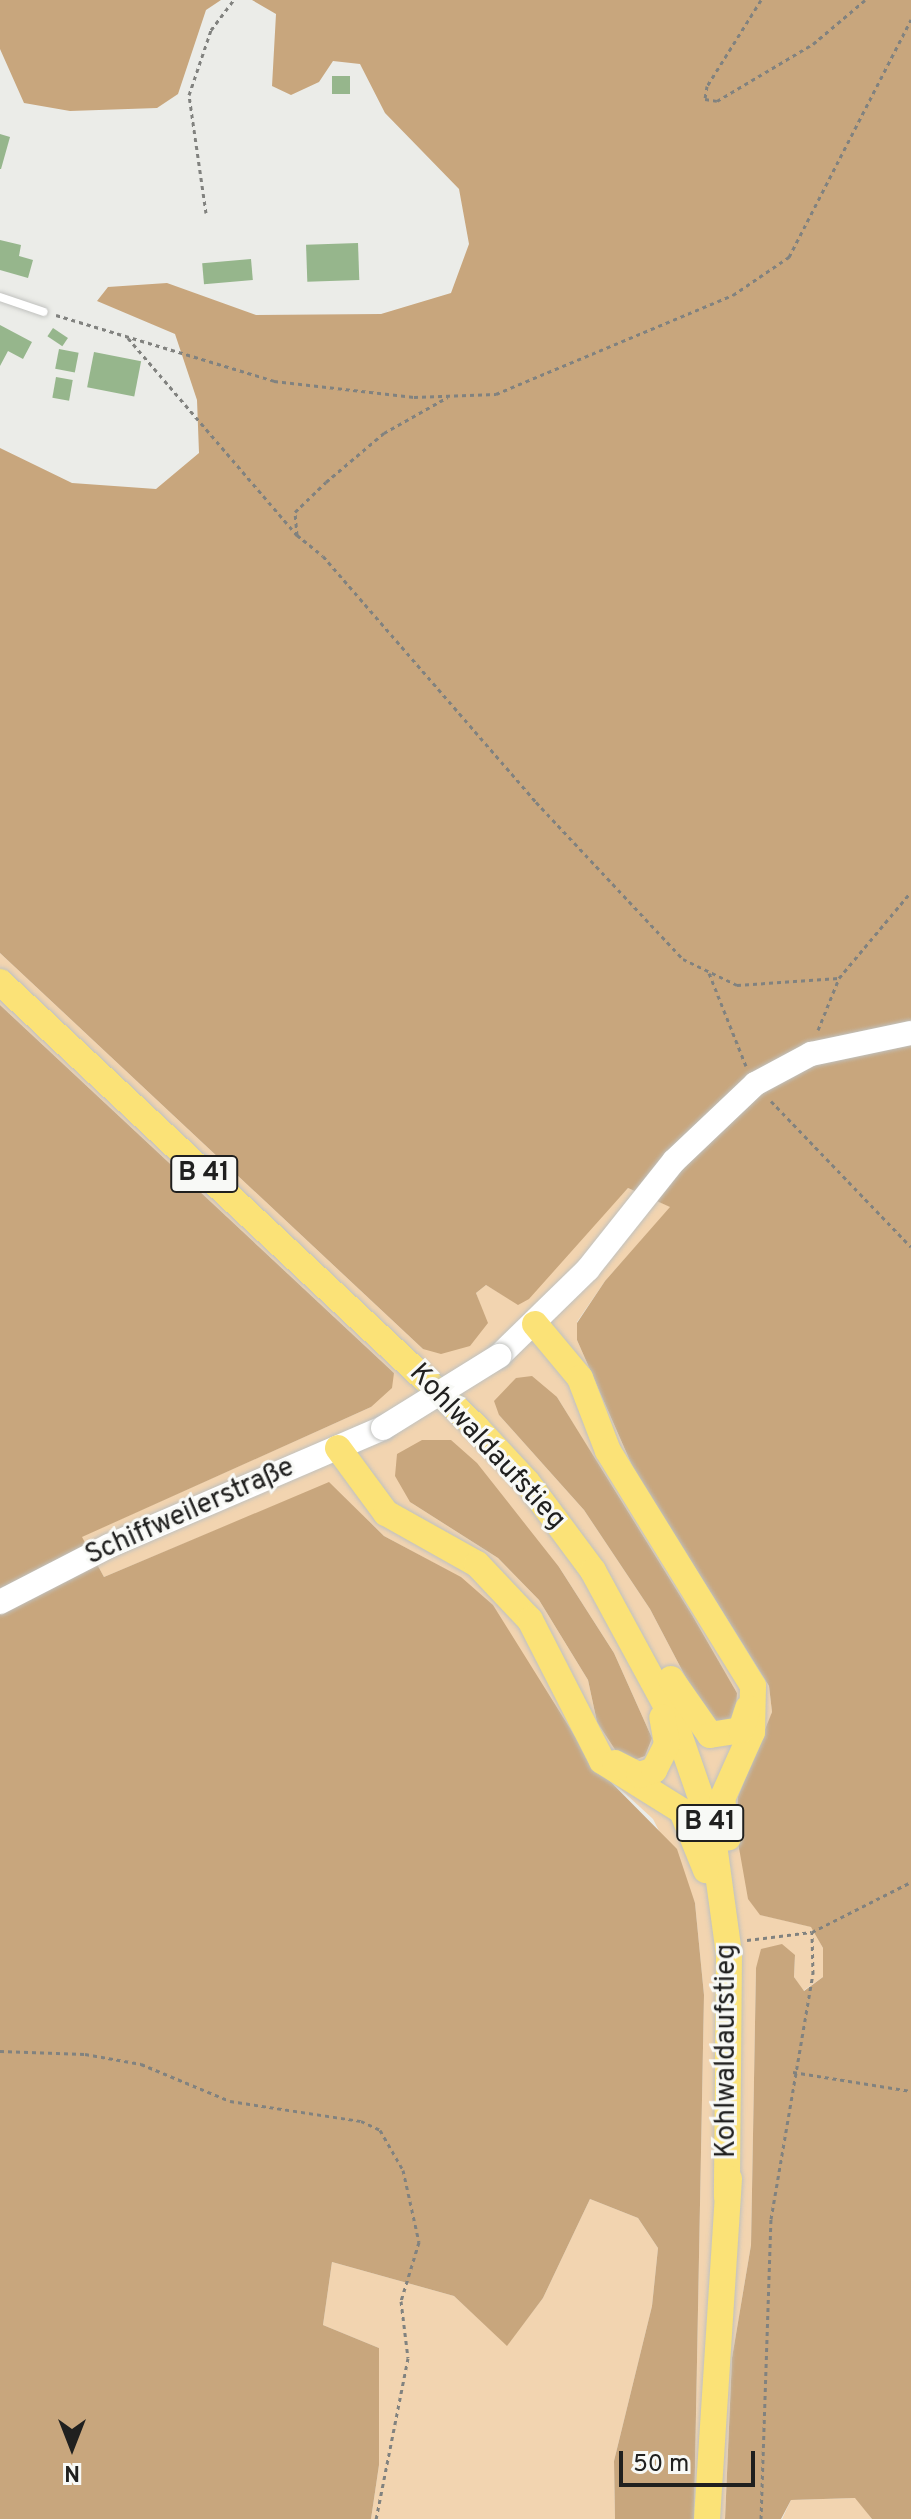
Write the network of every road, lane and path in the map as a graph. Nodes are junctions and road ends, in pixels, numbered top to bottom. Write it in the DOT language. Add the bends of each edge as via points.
graph roads {
  1 [pos="234,0"];
  2 [pos="761,0"];
  3 [pos="865,0"];
  4 [pos="911,20"];
  5 [pos="206,213"];
  6 [pos="0,297"];
  7 [pos="44,312"];
  8 [pos="126,337"];
  9 [pos="448,397"];
  10 [pos="297,535"];
  11 [pos="911,892"];
  12 [pos="709,973"];
  13 [pos="839,978"];
  14 [pos="0,982"];
  15 [pos="911,1033"];
  16 [pos="811,1054"];
  17 [pos="755,1084"];
  18 [pos="911,1247"];
  19 [pos="535,1324"];
  20 [pos="338,1448"];
  21 [pos="565,1529"];
  22 [pos="0,1602"];
  23 [pos="612,1603"];
  24 [pos="739,1656"];
  25 [pos="579,1711"];
  26 [pos="911,1882"];
  27 [pos="812,1932"];
  28 [pos="743,1941"];
  29 [pos="0,2051"];
  30 [pos="730,2064"];
  31 [pos="793,2072"];
  32 [pos="911,2091"];
  33 [pos="727,2196"];
  34 [pos="376,2519"];
  35 [pos="707,2519"];
  36 [pos="761,2519"];
  1 -- 5 [label="path" via="211,30 189,95"];
  2 -- 3 [label="path" via="707,86 705,99 717,101 813,44"];
  4 -- 9 [label="path" via="789,257 733,295 496,394"];
  6 -- 7 [label="lane"];
  7 -- 8 [label="path"];
  8 -- 9 [label="path" via="274,381"];
  8 -- 10 [label="path"];
  9 -- 10 [label="path" via="384,433 326,482 295,512"];
  10 -- 12 [label="path" via="323,556 526,791 683,959"];
  11 -- 13 [label="path"];
  12 -- 13 [label="path" via="737,985 777,987"];
  12 -- 17 [label="path"];
  13 -- 16 [label="path"];
  14 -- 21 [label="main road, Kohlwaldaufstieg / B 41" via="476,1427"];
  15 -- 16 [label="street, Schiffweilerstraße"];
  16 -- 17 [label="street, Schiffweilerstraße"];
  17 -- 18 [label="path"];
  17 -- 19 [label="street, Schiffweilerstraße" via="674,1161 631,1220"];
  19 -- 20 [label="street, Schiffweilerstraße, bridge" via="499,1356 383,1428"];
  19 -- 24 [label="main road" via="580,1378 608,1451"];
  20 -- 22 [label="street, Schiffweilerstraße" via="109,1546"];
  20 -- 25 [label="main road" via="386,1513 457,1550 498,1585 530,1620"];
  21 -- 23 [label="main road, Kohlwaldaufstieg / B 41"];
  21 -- 24 [label="main road" via="623,1600 710,1735 733,1735 747,1721"];
  23 -- 25 [label="main road" via="665,1723 664,1760 639,1775 621,1769"];
  23 -- 30 [label="main road, Kohlwaldaufstieg / B 41" via="674,1720 712,1830 729,1954"];
  24 -- 28 [label="main road" via="757,1705 752,1732 722,1799"];
  25 -- 30 [label="main road" via="602,1761 682,1811 692,1829 721,1952"];
  26 -- 27 [label="path"];
  27 -- 28 [label="path"];
  27 -- 31 [label="path" via="813,1974"];
  28 -- 33 [label="main road"];
  29 -- 34 [label="path" via="85,2054 141,2064 230,2101 346,2118 380,2130 403,2170 419,2242 401,2301 408,2358"];
  30 -- 33 [label="main road, Kohlwaldaufstieg / B 41"];
  31 -- 32 [label="path"];
  31 -- 36 [label="path" via="771,2219"];
  33 -- 35 [label="main road, B 41"];
}
